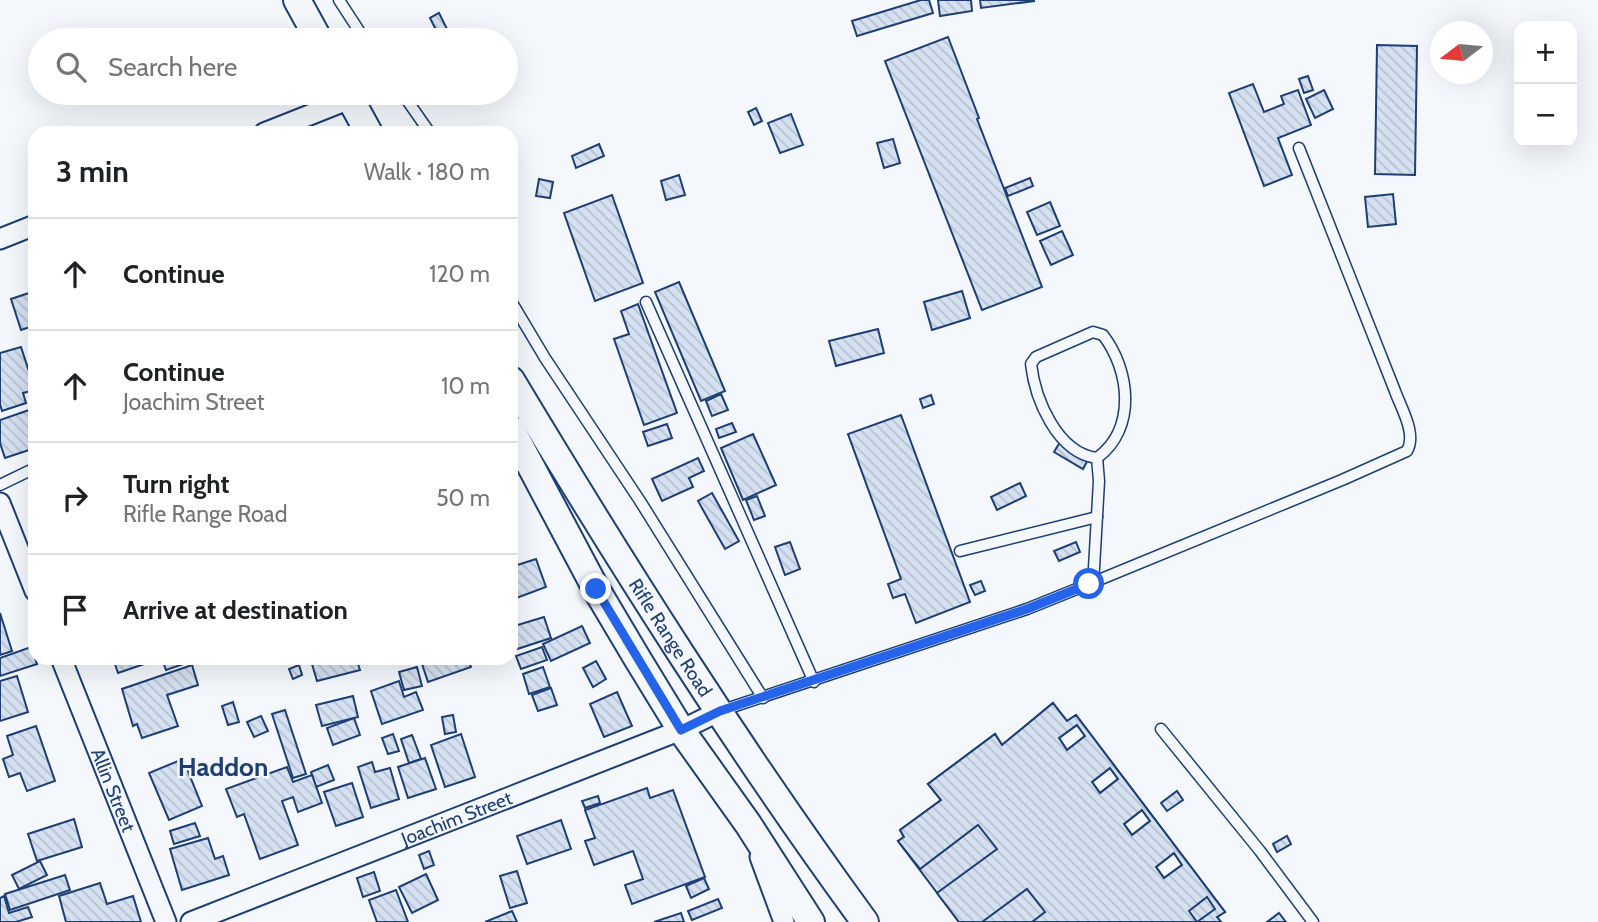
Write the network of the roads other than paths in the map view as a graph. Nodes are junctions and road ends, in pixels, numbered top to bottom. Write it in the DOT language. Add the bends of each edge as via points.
graph roads {
  1 [pos="281,0"];
  2 [pos="297,0"];
  3 [pos="339,0"];
  4 [pos="296,28"];
  5 [pos="312,28"];
  6 [pos="357,28"];
  7 [pos="324,105"];
  8 [pos="343,105"];
  9 [pos="347,105"];
  10 [pos="410,105"];
  11 [pos="279,126"];
  12 [pos="350,126"];
  13 [pos="364,126"];
  14 [pos="425,126"];
  15 [pos="1299,148"];
  16 [pos="28,228"];
  17 [pos="0,239"];
  18 [pos="646,302"];
  19 [pos="518,312"];
  20 [pos="518,392"];
  21 [pos="518,442"];
  22 [pos="1097,458"];
  23 [pos="28,471"];
  24 [pos="0,485"];
  25 [pos="0,503"];
  26 [pos="1097,517"];
  27 [pos="960,551"];
  28 [pos="28,573"];
  29 [pos="1089,584"];
  30 [pos="64,665"];
  31 [pos="814,682"];
  32 [pos="763,698"];
  33 [pos="720,711"];
  34 [pos="1161,729"];
  35 [pos="681,730"];
  36 [pos="748,824"];
  37 [pos="166,922"];
  38 [pos="191,922"];
  39 [pos="784,922"];
  40 [pos="811,922"];
  41 [pos="864,922"];
  42 [pos="1313,922"];
  1 -- 4 [label="main road"];
  2 -- 5 [label="main road"];
  3 -- 6 [label="lane"];
  7 -- 11 [label="street"];
  8 -- 12 [label="main road"];
  9 -- 13 [label="main road"];
  10 -- 14 [label="lane"];
  15 -- 29 [label="lane" via="1395,391 1410,446 1354,475"];
  16 -- 17 [label="street"];
  18 -- 31 [label="lane"];
  19 -- 32 [label="lane"];
  20 -- 33 [label="main road, Rifle Range Road" via="620,560"];
  21 -- 35 [label="main road, Rifle Range Road" via="596,589"];
  22 -- 22 [label="lane" via="1115,438 1125,411 1121,368 1103,335 1093,332 1036,357 1031,364 1045,412 1056,430 1068,444"];
  22 -- 26 [label="lane"];
  23 -- 24 [label="lane"];
  25 -- 28 [label="street"];
  26 -- 27 [label="lane"];
  26 -- 29 [label="lane"];
  29 -- 31 [label="lane"];
  30 -- 37 [label="street, Allin Street"];
  31 -- 32 [label="lane"];
  32 -- 33 [label="lane"];
  33 -- 35 [label="street, Joachim Street"];
  33 -- 41 [label="main road, Rifle Range Road" via="794,826"];
  34 -- 42 [label="lane"];
  35 -- 36 [label="main road, Rifle Range Road"];
  35 -- 38 [label="street, Joachim Street"];
  36 -- 39 [label="street"];
  36 -- 40 [label="main road, Rifle Range Road"];
}
